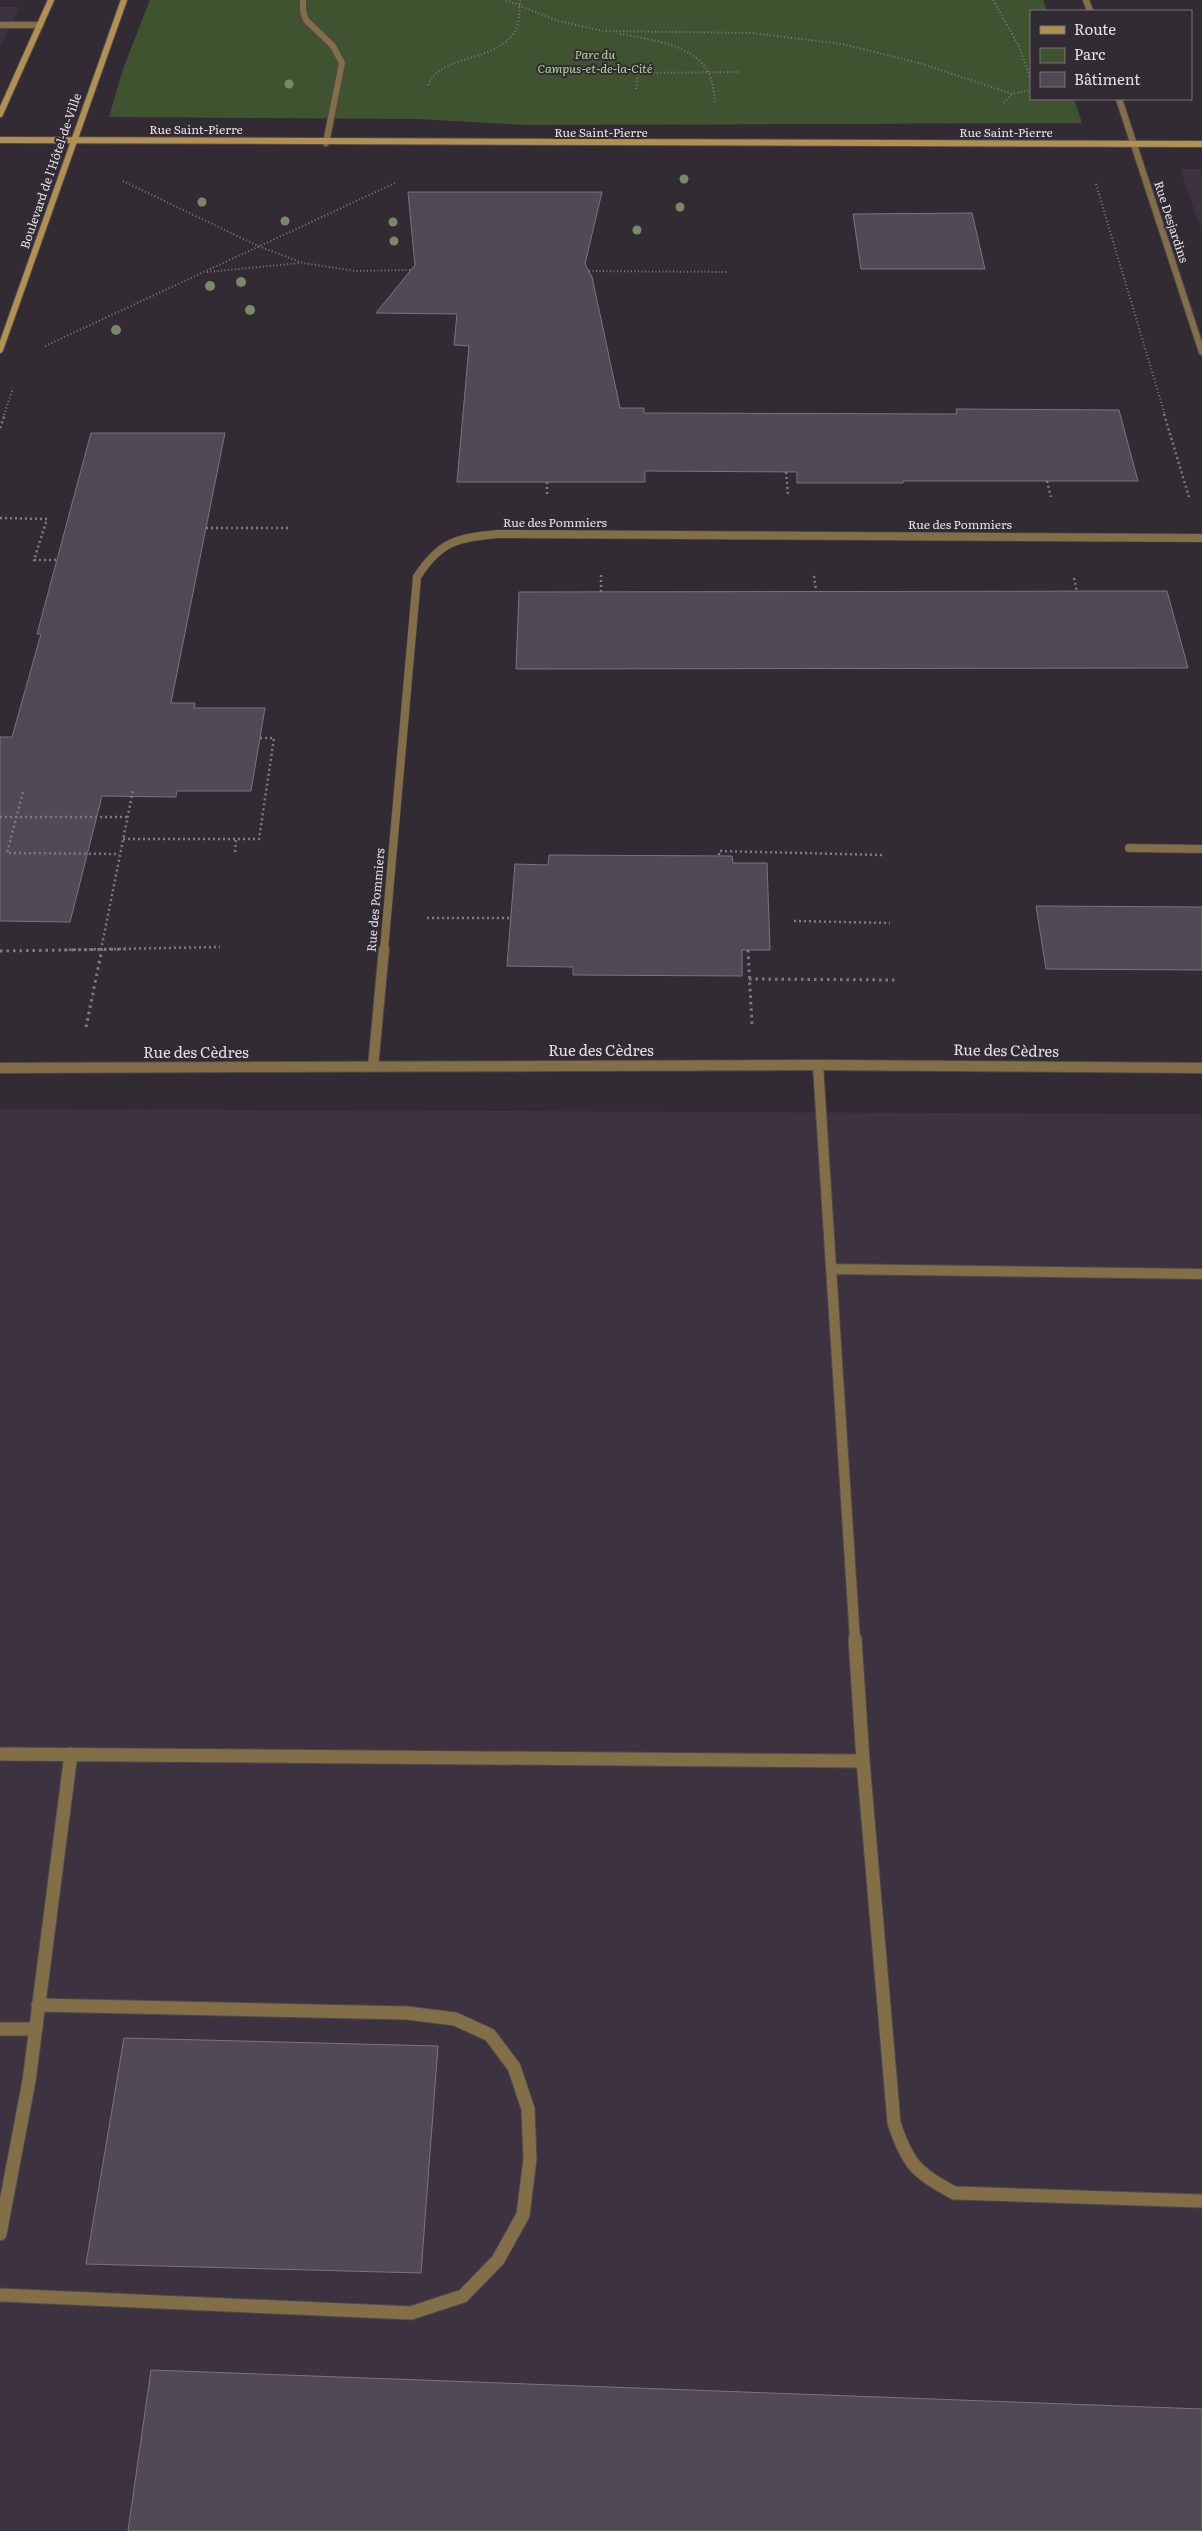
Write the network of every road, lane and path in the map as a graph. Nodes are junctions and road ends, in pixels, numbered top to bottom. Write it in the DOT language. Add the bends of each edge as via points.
graph roads {
  1 [pos="51,0"];
  2 [pos="124,0"];
  3 [pos="303,0"];
  4 [pos="506,0"];
  5 [pos="520,0"];
  6 [pos="994,0"];
  7 [pos="520,6"];
  8 [pos="0,25"];
  9 [pos="40,25"];
  10 [pos="604,31"];
  11 [pos="708,72"];
  12 [pos="739,72"];
  13 [pos="1030,77"];
  14 [pos="428,85"];
  15 [pos="636,89"];
  16 [pos="1030,90"];
  17 [pos="1012,94"];
  18 [pos="1119,100"];
  19 [pos="1005,106"];
  20 [pos="0,114"];
  21 [pos="0,140"];
  22 [pos="74,141"];
  23 [pos="326,143"];
  24 [pos="716,144"];
  25 [pos="1084,144"];
  26 [pos="1133,144"];
  27 [pos="1202,144"];
  28 [pos="121,180"];
  29 [pos="397,182"];
  30 [pos="258,246"];
  31 [pos="303,263"];
  32 [pos="411,270"];
  33 [pos="589,271"];
  34 [pos="204,272"];
  35 [pos="727,272"];
  36 [pos="41,347"];
  37 [pos="0,350"];
  38 [pos="1202,352"];
  39 [pos="0,518"];
  40 [pos="206,528"];
  41 [pos="290,528"];
  42 [pos="1202,538"];
  43 [pos="57,560"];
  44 [pos="260,738"];
  45 [pos="133,790"];
  46 [pos="23,792"];
  47 [pos="16,817"];
  48 [pos="127,817"];
  49 [pos="0,818"];
  50 [pos="123,839"];
  51 [pos="236,839"];
  52 [pos="1129,848"];
  53 [pos="1202,849"];
  54 [pos="235,852"];
  55 [pos="119,854"];
  56 [pos="882,854"];
  57 [pos="719,856"];
  58 [pos="386,918"];
  59 [pos="511,918"];
  60 [pos="794,921"];
  61 [pos="890,923"];
  62 [pos="220,947"];
  63 [pos="101,949"];
  64 [pos="748,950"];
  65 [pos="0,951"];
  66 [pos="749,979"];
  67 [pos="897,980"];
  68 [pos="752,1026"];
  69 [pos="85,1032"];
  70 [pos="818,1065"];
  71 [pos="373,1067"];
  72 [pos="0,1068"];
  73 [pos="1202,1068"];
  74 [pos="831,1269"];
  75 [pos="1202,1274"];
  76 [pos="0,1754"];
  77 [pos="71,1754"];
  78 [pos="863,1762"];
  79 [pos="38,2005"];
  80 [pos="0,2029"];
  81 [pos="36,2029"];
  82 [pos="1202,2202"];
  83 [pos="0,2234"];
  84 [pos="0,2295"];
  1 -- 9 [label="street"];
  2 -- 22 [label="street, Boulevard de l'Hôtel-de-Ville"];
  3 -- 23 [label="street" via="303,15 307,22 341,56"];
  4 -- 7 [label="path"];
  5 -- 7 [label="path"];
  6 -- 13 [label="path" via="1019,46"];
  7 -- 10 [label="path" via="558,21"];
  7 -- 14 [label="path" via="517,26 507,40 496,48 440,70 432,75"];
  8 -- 9 [label="street"];
  9 -- 20 [label="street"];
  10 -- 11 [label="path" via="637,37 677,50 694,58"];
  10 -- 17 [label="path" via="712,31 799,37 915,61"];
  11 -- 12 [label="path"];
  11 -- 15 [label="path" via="638,73"];
  11 -- 24 [label="path" via="714,95"];
  16 -- 17 [label="path"];
  17 -- 19 [label="path" via="1005,100"];
  18 -- 26 [label="street, Rue Desjardins"];
  21 -- 22 [label="street, Rue Saint-Pierre"];
  22 -- 23 [label="street, Rue Saint-Pierre"];
  22 -- 37 [label="street, Boulevard de l'Hôtel-de-Ville"];
  23 -- 24 [label="street, Rue Saint-Pierre"];
  24 -- 25 [label="street, Rue Saint-Pierre"];
  25 -- 26 [label="street, Rue Saint-Pierre"];
  25 -- 42 [label="path"];
  26 -- 27 [label="street, Rue Saint-Pierre"];
  26 -- 38 [label="street, Rue Desjardins"];
  28 -- 30 [label="path"];
  29 -- 30 [label="path"];
  30 -- 31 [label="path"];
  30 -- 34 [label="path"];
  31 -- 32 [label="path" via="356,272"];
  31 -- 34 [label="path"];
  33 -- 35 [label="path"];
  34 -- 36 [label="path"];
  39 -- 43 [label="path" via="48,518 34,560"];
  40 -- 41 [label="path"];
  42 -- 58 [label="street, Rue des Pommiers" via="498,534 463,538 445,544 428,557 417,577"];
  44 -- 51 [label="path" via="274,738 260,839"];
  45 -- 48 [label="path"];
  46 -- 47 [label="path"];
  47 -- 48 [label="path"];
  47 -- 49 [label="path"];
  47 -- 55 [label="path" via="6,854"];
  48 -- 50 [label="path"];
  50 -- 51 [label="path"];
  50 -- 55 [label="path"];
  51 -- 54 [label="path"];
  52 -- 53 [label="street"];
  55 -- 63 [label="path"];
  56 -- 57 [label="path" via="719,851"];
  58 -- 59 [label="path"];
  58 -- 71 [label="street, Rue des Pommiers"];
  60 -- 61 [label="path"];
  62 -- 63 [label="path"];
  63 -- 65 [label="path"];
  63 -- 69 [label="path"];
  64 -- 66 [label="path"];
  66 -- 67 [label="path"];
  66 -- 68 [label="path"];
  70 -- 71 [label="street, Rue des Cèdres"];
  70 -- 73 [label="street, Rue des Cèdres"];
  70 -- 74 [label="street"];
  71 -- 72 [label="street, Rue des Cèdres"];
  74 -- 75 [label="street"];
  74 -- 78 [label="street"];
  76 -- 77 [label="street"];
  77 -- 78 [label="street"];
  77 -- 79 [label="street"];
  78 -- 82 [label="street" via="894,2123 904,2153 925,2177 954,2193"];
  79 -- 81 [label="street"];
  79 -- 84 [label="street" via="408,2012 455,2019 490,2035 514,2067 528,2109 530,2159 523,2216 498,2260 463,2296 411,2312"];
  80 -- 81 [label="street"];
  81 -- 83 [label="street"];
}
